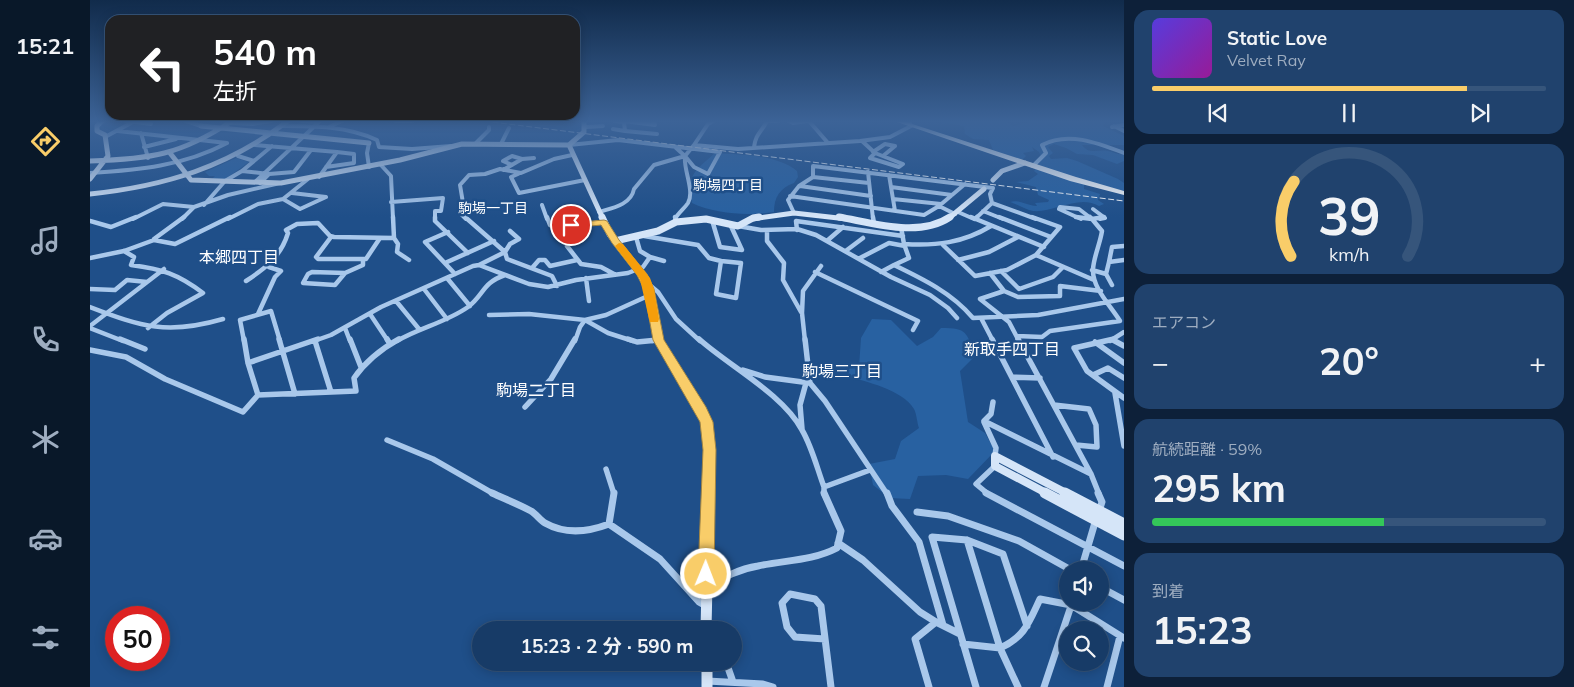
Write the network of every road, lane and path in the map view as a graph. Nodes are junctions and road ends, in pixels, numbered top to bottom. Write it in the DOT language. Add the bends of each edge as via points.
graph roads {
  1 [pos="108,153"];
  2 [pos="146,153"];
  3 [pos="170,153"];
  4 [pos="210,153"];
  5 [pos="243,153"];
  6 [pos="264,153"];
  7 [pos="287,153"];
  8 [pos="309,153"];
  9 [pos="336,153"];
  10 [pos="346,153"];
  11 [pos="366,153"];
  12 [pos="423,153"];
  13 [pos="682,153"];
  14 [pos="688,153"];
  15 [pos="719,153"];
  16 [pos="874,153"];
  17 [pos="887,153"];
  18 [pos="996,153"];
  19 [pos="1046,153"];
  20 [pos="354,154"];
  21 [pos="572,154"];
  22 [pos="238,156"];
  23 [pos="685,156"];
  24 [pos="883,156"];
  25 [pos="148,158"];
  26 [pos="534,158"];
  27 [pos="522,159"];
  28 [pos="107,160"];
  29 [pos="90,161"];
  30 [pos="254,161"];
  31 [pos="178,163"];
  32 [pos="1025,163"];
  33 [pos="380,164"];
  34 [pos="512,165"];
  35 [pos="369,166"];
  36 [pos="1033,166"];
  37 [pos="326,167"];
  38 [pos="504,170"];
  39 [pos="242,171"];
  40 [pos="93,172"];
  41 [pos="868,172"];
  42 [pos="521,173"];
  43 [pos="267,174"];
  44 [pos="188,175"];
  45 [pos="889,175"];
  46 [pos="319,177"];
  47 [pos="813,177"];
  48 [pos="90,179"];
  49 [pos="308,179"];
  50 [pos="584,180"];
  51 [pos="993,180"];
  52 [pos="225,181"];
  53 [pos="257,182"];
  54 [pos="281,183"];
  55 [pos="869,184"];
  56 [pos="965,184"];
  57 [pos="799,186"];
  58 [pos="891,187"];
  59 [pos="984,189"];
  60 [pos="292,193"];
  61 [pos="1124,193"];
  62 [pos="90,194"];
  63 [pos="952,195"];
  64 [pos="790,196"];
  65 [pos="871,196"];
  66 [pos="283,198"];
  67 [pos="893,199"];
  68 [pos="391,202"];
  69 [pos="992,203"];
  70 [pos="204,205"];
  71 [pos="542,205"];
  72 [pos="940,205"];
  73 [pos="194,207"];
  74 [pos="872,208"];
  75 [pos="1093,209"];
  76 [pos="895,211"];
  77 [pos="983,211"];
  78 [pos="599,212"];
  79 [pos="794,213"];
  80 [pos="957,213"];
  81 [pos="825,215"];
  82 [pos="975,219"];
  83 [pos="712,220"];
  84 [pos="1093,220"];
  85 [pos="90,222"];
  86 [pos="604,222"];
  87 [pos="676,222"];
  88 [pos="874,222"];
  89 [pos="730,224"];
  90 [pos="827,224"];
  91 [pos="738,226"];
  92 [pos="990,226"];
  93 [pos="843,227"];
  94 [pos="901,227"];
  95 [pos="767,230"];
  96 [pos="797,230"];
  97 [pos="510,231"];
  98 [pos="448,232"];
  99 [pos="331,236"];
  100 [pos="638,236"];
  101 [pos="902,236"];
  102 [pos="1018,236"];
  103 [pos="1052,237"];
  104 [pos="380,238"];
  105 [pos="394,238"];
  106 [pos="862,238"];
  107 [pos="154,240"];
  108 [pos="828,240"];
  109 [pos="615,241"];
  110 [pos="494,242"];
  111 [pos="1100,243"];
  112 [pos="904,245"];
  113 [pos="943,245"];
  114 [pos="568,246"];
  115 [pos="1124,246"];
  116 [pos="1044,247"];
  117 [pos="1112,247"];
  118 [pos="847,250"];
  119 [pos="124,251"];
  120 [pos="505,252"];
  121 [pos="468,253"];
  122 [pos="1036,255"];
  123 [pos="650,257"];
  124 [pos="90,258"];
  125 [pos="860,258"];
  126 [pos="363,260"];
  127 [pos="409,260"];
  128 [pos="577,260"];
  129 [pos="721,260"];
  130 [pos="958,260"];
  131 [pos="1124,260"];
  132 [pos="664,261"];
  133 [pos="1109,262"];
  134 [pos="445,263"];
  135 [pos="479,265"];
  136 [pos="894,265"];
  137 [pos="269,266"];
  138 [pos="821,266"];
  139 [pos="1063,267"];
  140 [pos="532,268"];
  141 [pos="164,269"];
  142 [pos="639,269"];
  143 [pos="1092,270"];
  144 [pos="1001,271"];
  145 [pos="815,272"];
  146 [pos="881,272"];
  147 [pos="345,273"];
  148 [pos="990,273"];
  149 [pos="456,274"];
  150 [pos="1106,274"];
  151 [pos="505,275"];
  152 [pos="614,275"];
  153 [pos="447,278"];
  154 [pos="586,278"];
  155 [pos="1094,280"];
  156 [pos="246,281"];
  157 [pos="147,282"];
  158 [pos="646,282"];
  159 [pos="1112,285"];
  160 [pos="557,286"];
  161 [pos="90,289"];
  162 [pos="424,289"];
  163 [pos="1004,291"];
  164 [pos="1101,291"];
  165 [pos="650,295"];
  166 [pos="1124,299"];
  167 [pos="396,301"];
  168 [pos="589,302"];
  169 [pos="1109,302"];
  170 [pos="470,306"];
  171 [pos="90,307"];
  172 [pos="802,313"];
  173 [pos="107,314"];
  174 [pos="258,314"];
  175 [pos="370,314"];
  176 [pos="489,315"];
  177 [pos="1002,317"];
  178 [pos="957,318"];
  179 [pos="981,318"];
  180 [pos="223,319"];
  181 [pos="447,319"];
  182 [pos="585,320"];
  183 [pos="90,327"];
  184 [pos="148,328"];
  185 [pos="344,328"];
  186 [pos="419,330"];
  187 [pos="913,330"];
  188 [pos="1124,332"];
  189 [pos="1016,336"];
  190 [pos="658,340"];
  191 [pos="1113,340"];
  192 [pos="315,341"];
  193 [pos="1095,342"];
  194 [pos="390,344"];
  195 [pos="1124,346"];
  196 [pos="145,349"];
  197 [pos="90,350"];
  198 [pos="282,352"];
  199 [pos="248,363"];
  200 [pos="1124,363"];
  201 [pos="361,367"];
  202 [pos="740,369"];
  203 [pos="1093,375"];
  204 [pos="1012,377"];
  205 [pos="1040,378"];
  206 [pos="1124,378"];
  207 [pos="808,383"];
  208 [pos="331,392"];
  209 [pos="1115,393"];
  210 [pos="295,394"];
  211 [pos="258,396"];
  212 [pos="1124,398"];
  213 [pos="993,402"];
  214 [pos="1054,405"];
  215 [pos="526,407"];
  216 [pos="984,421"];
  217 [pos="802,429"];
  218 [pos="387,440"];
  219 [pos="1076,445"];
  220 [pos="1124,446"];
  221 [pos="1053,457"];
  222 [pos="995,461"];
  223 [pos="606,469"];
  224 [pos="870,470"];
  225 [pos="1091,474"];
  226 [pos="824,487"];
  227 [pos="917,512"];
  228 [pos="1098,516"];
  229 [pos="609,524"];
  230 [pos="1124,524"];
  231 [pos="1124,535"];
  232 [pos="967,540"];
  233 [pos="838,543"];
  234 [pos="1089,546"];
  235 [pos="1084,561"];
  236 [pos="1059,563"];
  237 [pos="1124,566"];
  238 [pos="706,588"];
  239 [pos="1109,592"];
  240 [pos="1124,600"];
  241 [pos="1059,602"];
  242 [pos="706,606"];
  243 [pos="1069,611"];
  244 [pos="1082,611"];
  245 [pos="706,621"];
  246 [pos="939,624"];
  247 [pos="1027,626"];
  248 [pos="960,634"];
  249 [pos="1122,637"];
  250 [pos="825,638"];
  251 [pos="963,644"];
  252 [pos="1000,648"];
  253 [pos="707,671"];
  254 [pos="729,671"];
  255 [pos="733,682"];
  256 [pos="707,684"];
  257 [pos="772,687"];
  258 [pos="831,687"];
  259 [pos="930,687"];
  260 [pos="976,687"];
  261 [pos="1018,687"];
  262 [pos="1044,687"];
  263 [pos="1107,687"];
  1 -- 28 [label="street"];
  2 -- 25 [label="street"];
  3 -- 25 [label="street"];
  3 -- 31 [label="street"];
  4 -- 31 [label="street"];
  5 -- 22 [label="street"];
  6 -- 30 [label="street"];
  7 -- 43 [label="street"];
  8 -- 43 [label="street" via="294,172"];
  9 -- 37 [label="street"];
  10 -- 20 [label="street"];
  11 -- 20 [label="street"];
  11 -- 35 [label="street"];
  12 -- 33 [label="street"];
  13 -- 23 [label="street"];
  14 -- 23 [label="street"];
  15 -- 23 [label="street" via="708,174 694,167"];
  16 -- 24 [label="street"];
  16 -- 24 [label="street" via="870,158 899,167 903,164"];
  17 -- 24 [label="street"];
  18 -- 32 [label="highway"];
  19 -- 36 [label="street"];
  20 -- 37 [label="street" via="354,163"];
  21 -- 42 [label="street"];
  21 -- 50 [label="street"];
  22 -- 30 [label="street"];
  22 -- 44 [label="street"];
  23 -- 78 [label="street" via="654,165 629,199 620,206"];
  23 -- 87 [label="street" via="689,202 675,216"];
  25 -- 28 [label="street"];
  26 -- 27 [label="street"];
  27 -- 34 [label="street"];
  27 -- 34 [label="street" via="512,156 503,161"];
  28 -- 29 [label="street"];
  28 -- 40 [label="street"];
  30 -- 39 [label="street"];
  31 -- 40 [label="street" via="136,171"];
  31 -- 44 [label="street"];
  32 -- 36 [label="highway"];
  32 -- 51 [label="street" via="1002,171"];
  33 -- 35 [label="street"];
  33 -- 68 [label="street" via="391,176"];
  34 -- 38 [label="street"];
  35 -- 46 [label="street"];
  36 -- 61 [label="highway"];
  37 -- 46 [label="street"];
  38 -- 42 [label="street"];
  38 -- 110 [label="street" via="469,174 460,185 463,203 472,210 462,214"];
  39 -- 43 [label="street"];
  39 -- 52 [label="street"];
  40 -- 48 [label="street"];
  41 -- 45 [label="street"];
  41 -- 47 [label="street" via="813,166"];
  41 -- 55 [label="street"];
  42 -- 50 [label="street" via="511,177 520,193"];
  43 -- 53 [label="street"];
  44 -- 52 [label="street" via="191,180"];
  44 -- 62 [label="street" via="143,187"];
  45 -- 56 [label="street"];
  45 -- 58 [label="street"];
  46 -- 49 [label="street"];
  47 -- 55 [label="street"];
  47 -- 57 [label="street"];
  49 -- 54 [label="street"];
  49 -- 60 [label="street"];
  50 -- 78 [label="street"];
  52 -- 53 [label="street"];
  52 -- 70 [label="street"];
  53 -- 54 [label="street"];
  54 -- 70 [label="street" via="228,195"];
  55 -- 65 [label="street"];
  56 -- 63 [label="street"];
  56 -- 69 [label="street" via="993,188 990,194"];
  57 -- 64 [label="street"];
  57 -- 65 [label="street"];
  58 -- 63 [label="street"];
  58 -- 67 [label="street"];
  59 -- 80 [label="street"];
  60 -- 66 [label="street"];
  60 -- 66 [label="street" via="326,197 300,209"];
  63 -- 72 [label="street"];
  64 -- 74 [label="street"];
  64 -- 79 [label="street" via="788,200"];
  65 -- 74 [label="street"];
  66 -- 107 [label="street" via="258,204 175,244"];
  67 -- 72 [label="street"];
  67 -- 76 [label="street"];
  68 -- 98 [label="street" via="443,198 441,211 435,212 434,221"];
  68 -- 105 [label="street"];
  69 -- 77 [label="street"];
  69 -- 103 [label="street" via="1060,227"];
  70 -- 73 [label="street"];
  71 -- 86 [label="street" via="550,225 554,227"];
  72 -- 76 [label="street" via="924,215"];
  72 -- 80 [label="street"];
  73 -- 85 [label="street" via="163,204 111,227"];
  73 -- 107 [label="street"];
  74 -- 76 [label="street"];
  74 -- 88 [label="street"];
  75 -- 84 [label="street" via="1105,218"];
  77 -- 82 [label="street"];
  77 -- 103 [label="street"];
  78 -- 86 [label="street"];
  79 -- 81 [label="street"];
  79 -- 91 [label="street" via="753,218"];
  80 -- 82 [label="street"];
  80 -- 94 [label="street" via="928,226"];
  81 -- 88 [label="street"];
  81 -- 90 [label="street"];
  82 -- 92 [label="street"];
  83 -- 87 [label="street"];
  83 -- 89 [label="street"];
  83 -- 89 [label="street" via="720,247 742,250"];
  84 -- 84 [label="street" via="1082,221 1059,209 1076,207"];
  84 -- 111 [label="street" via="1102,231"];
  86 -- 109 [label="street"];
  87 -- 100 [label="street"];
  88 -- 94 [label="street"];
  89 -- 91 [label="street"];
  90 -- 93 [label="street"];
  90 -- 96 [label="street" via="796,221"];
  91 -- 95 [label="street"];
  92 -- 102 [label="street"];
  92 -- 113 [label="street" via="975,235"];
  93 -- 101 [label="street"];
  93 -- 108 [label="street"];
  94 -- 101 [label="street"];
  95 -- 96 [label="street"];
  95 -- 172 [label="street" via="768,241 784,263 783,280"];
  96 -- 108 [label="street"];
  97 -- 120 [label="street" via="520,240 510,244"];
  98 -- 121 [label="street"];
  98 -- 134 [label="street" via="425,242"];
  99 -- 104 [label="street"];
  99 -- 126 [label="street" via="316,257 318,259"];
  99 -- 137 [label="street" via="318,223 288,228 286,243"];
  100 -- 109 [label="street"];
  100 -- 123 [label="street" via="640,250"];
  100 -- 129 [label="street" via="698,245 706,255"];
  101 -- 112 [label="street"];
  102 -- 116 [label="street"];
  102 -- 130 [label="street" via="989,252"];
  103 -- 116 [label="street"];
  104 -- 105 [label="street"];
  104 -- 126 [label="street"];
  105 -- 127 [label="street" via="398,244 396,252"];
  106 -- 118 [label="street"];
  107 -- 119 [label="street"];
  108 -- 118 [label="street"];
  109 -- 142 [label="street"];
  110 -- 120 [label="street"];
  110 -- 121 [label="street"];
  111 -- 117 [label="street"];
  111 -- 143 [label="street"];
  112 -- 113 [label="street"];
  112 -- 125 [label="street" via="888,243"];
  112 -- 136 [label="street" via="910,258"];
  113 -- 130 [label="street"];
  114 -- 128 [label="street"];
  115 -- 117 [label="street"];
  116 -- 122 [label="street"];
  117 -- 133 [label="street"];
  118 -- 125 [label="street"];
  119 -- 124 [label="street"];
  119 -- 141 [label="street" via="134,257 132,265"];
  120 -- 135 [label="street"];
  120 -- 140 [label="street" via="508,259"];
  121 -- 134 [label="street"];
  122 -- 139 [label="street"];
  122 -- 144 [label="street"];
  123 -- 132 [label="street"];
  123 -- 142 [label="street"];
  125 -- 146 [label="street"];
  126 -- 147 [label="street" via="363,265"];
  128 -- 140 [label="street" via="550,266 545,260 539,260"];
  128 -- 152 [label="street" via="581,264 601,267"];
  129 -- 129 [label="street" via="741,263 736,298 716,294"];
  130 -- 148 [label="street" via="975,276"];
  131 -- 133 [label="street"];
  133 -- 150 [label="street"];
  134 -- 149 [label="street"];
  135 -- 149 [label="street"];
  135 -- 151 [label="street"];
  136 -- 146 [label="street"];
  136 -- 179 [label="street" via="955,298 973,318"];
  137 -- 156 [label="street"];
  137 -- 174 [label="street" via="281,271"];
  138 -- 145 [label="street"];
  139 -- 144 [label="street" via="1053,278 1019,289"];
  139 -- 155 [label="street"];
  140 -- 160 [label="street" via="552,276"];
  141 -- 157 [label="street"];
  141 -- 184 [label="street" via="184,278 202,293"];
  142 -- 152 [label="street"];
  142 -- 158 [label="street"];
  143 -- 150 [label="street"];
  143 -- 155 [label="street"];
  144 -- 148 [label="street"];
  145 -- 172 [label="street" via="803,291"];
  145 -- 187 [label="street" via="918,321"];
  146 -- 178 [label="street" via="933,295"];
  147 -- 147 [label="street" via="312,272 303,283 335,285"];
  148 -- 163 [label="street"];
  149 -- 153 [label="street"];
  150 -- 159 [label="street"];
  151 -- 160 [label="street" via="540,287"];
  151 -- 170 [label="street" via="487,282"];
  152 -- 154 [label="street"];
  153 -- 162 [label="street"];
  153 -- 170 [label="street"];
  154 -- 160 [label="street"];
  154 -- 168 [label="street"];
  155 -- 164 [label="street"];
  157 -- 161 [label="street" via="127,280 115,290"];
  157 -- 173 [label="street"];
  158 -- 165 [label="street"];
  158 -- 202 [label="street" via="658,292 676,319 712,351"];
  162 -- 167 [label="street"];
  162 -- 181 [label="street"];
  163 -- 164 [label="street" via="1018,297 1060,296 1060,286"];
  163 -- 177 [label="street" via="980,298"];
  164 -- 169 [label="street"];
  165 -- 182 [label="street" via="606,315"];
  165 -- 190 [label="street"];
  166 -- 169 [label="street"];
  167 -- 175 [label="street"];
  167 -- 186 [label="street"];
  169 -- 177 [label="street" via="1038,315"];
  169 -- 189 [label="street" via="1120,321 1050,331 1042,337"];
  170 -- 181 [label="street"];
  171 -- 173 [label="street"];
  172 -- 207 [label="street"];
  173 -- 183 [label="street"];
  173 -- 184 [label="street"];
  174 -- 198 [label="street" via="270,311"];
  174 -- 199 [label="street" via="240,320"];
  175 -- 185 [label="street"];
  175 -- 194 [label="street"];
  176 -- 182 [label="street" via="528,314"];
  177 -- 179 [label="street"];
  177 -- 189 [label="street" via="1009,322"];
  179 -- 204 [label="street"];
  180 -- 184 [label="street" via="198,327"];
  181 -- 186 [label="street"];
  182 -- 190 [label="street" via="608,334 637,342"];
  182 -- 215 [label="street" via="577,330 572,347 541,393"];
  183 -- 196 [label="street"];
  185 -- 192 [label="street"];
  185 -- 201 [label="street"];
  186 -- 194 [label="street"];
  188 -- 191 [label="street"];
  189 -- 205 [label="street"];
  190 -- 238 [label="street" via="702,411 709,430"];
  191 -- 193 [label="street"];
  191 -- 195 [label="street"];
  192 -- 198 [label="street"];
  192 -- 208 [label="street"];
  193 -- 200 [label="street"];
  193 -- 203 [label="street" via="1074,348 1087,371"];
  194 -- 201 [label="street"];
  197 -- 211 [label="street" via="126,357 165,379 243,412"];
  198 -- 199 [label="street"];
  198 -- 210 [label="street"];
  199 -- 211 [label="street"];
  201 -- 208 [label="street" via="354,378 356,391"];
  202 -- 207 [label="street" via="765,377"];
  202 -- 217 [label="street" via="782,404"];
  203 -- 206 [label="street" via="1108,368"];
  203 -- 209 [label="street"];
  204 -- 205 [label="street"];
  204 -- 221 [label="street"];
  205 -- 214 [label="street"];
  207 -- 217 [label="street" via="800,405"];
  207 -- 224 [label="street" via="825,401"];
  208 -- 210 [label="street"];
  209 -- 212 [label="street"];
  209 -- 220 [label="street"];
  210 -- 211 [label="street"];
  213 -- 216 [label="street" via="992,414"];
  214 -- 219 [label="street"];
  214 -- 219 [label="street" via="1089,409 1096,425 1097,447"];
  216 -- 221 [label="street"];
  216 -- 222 [label="street" via="996,448"];
  217 -- 226 [label="street"];
  218 -- 229 [label="street" via="433,459 558,528 576,532"];
  219 -- 225 [label="street"];
  221 -- 225 [label="street"];
  222 -- 228 [label="street"];
  222 -- 234 [label="street" via="976,484 982,491"];
  223 -- 229 [label="street" via="614,493"];
  224 -- 226 [label="street"];
  224 -- 246 [label="street" via="919,542"];
  225 -- 228 [label="street" via="1102,502"];
  226 -- 233 [label="street" via="840,531"];
  227 -- 236 [label="street" via="948,516 1018,541"];
  228 -- 230 [label="street"];
  228 -- 231 [label="street"];
  228 -- 234 [label="street"];
  229 -- 242 [label="street" via="660,559 698,602"];
  232 -- 247 [label="street" via="1003,554"];
  232 -- 248 [label="street" via="932,537"];
  232 -- 252 [label="street"];
  233 -- 238 [label="street" via="837,548 814,558 770,562 739,570"];
  233 -- 246 [label="street" via="863,560 920,612"];
  234 -- 235 [label="street"];
  234 -- 237 [label="street"];
  238 -- 242 [label="street"];
  239 -- 240 [label="street"];
  241 -- 247 [label="street" via="1040,600"];
  242 -- 245 [label="street"];
  243 -- 262 [label="street"];
  244 -- 249 [label="street"];
  246 -- 248 [label="street"];
  246 -- 259 [label="street" via="915,639"];
  247 -- 252 [label="street" via="1014,642"];
  248 -- 251 [label="street"];
  249 -- 263 [label="street"];
  250 -- 250 [label="street" via="821,606 815,599 790,594 782,602 787,627 796,637"];
  250 -- 258 [label="street"];
  251 -- 252 [label="street"];
  251 -- 260 [label="street"];
  252 -- 261 [label="street"];
  253 -- 256 [label="street"];
  254 -- 255 [label="street"];
  255 -- 256 [label="street"];
  255 -- 257 [label="street"];
}
